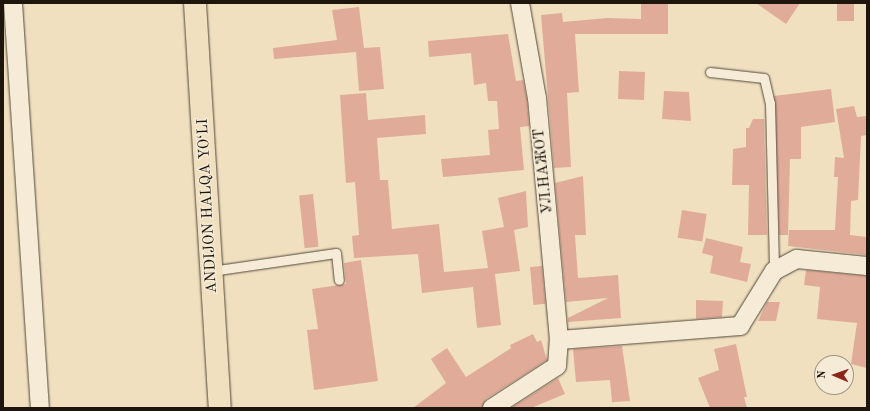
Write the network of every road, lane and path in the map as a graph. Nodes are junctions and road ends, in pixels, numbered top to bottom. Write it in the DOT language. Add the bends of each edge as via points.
graph roads {
  1 [pos="13,3"];
  2 [pos="195,3"];
  3 [pos="520,3"];
  4 [pos="710,72"];
  5 [pos="867,266"];
  6 [pos="212,271"];
  7 [pos="774,271"];
  8 [pos="339,280"];
  9 [pos="559,340"];
  10 [pos="40,408"];
  11 [pos="220,408"];
  12 [pos="492,408"];
  1 -- 10 [label="street"];
  2 -- 6 [label="highway, ANDIJON HALQA YO‘LI"];
  3 -- 9 [label="street, УЛ.НАЖОТ" via="537,98"];
  4 -- 7 [label="lane" via="764,78 770,103"];
  5 -- 7 [label="street" via="797,259"];
  6 -- 8 [label="lane" via="336,253"];
  6 -- 11 [label="highway, ANDIJON HALQA YO‘LI"];
  7 -- 9 [label="street" via="740,326"];
  9 -- 12 [label="street, УЛ.НАЖОТ" via="556,366"];
}
